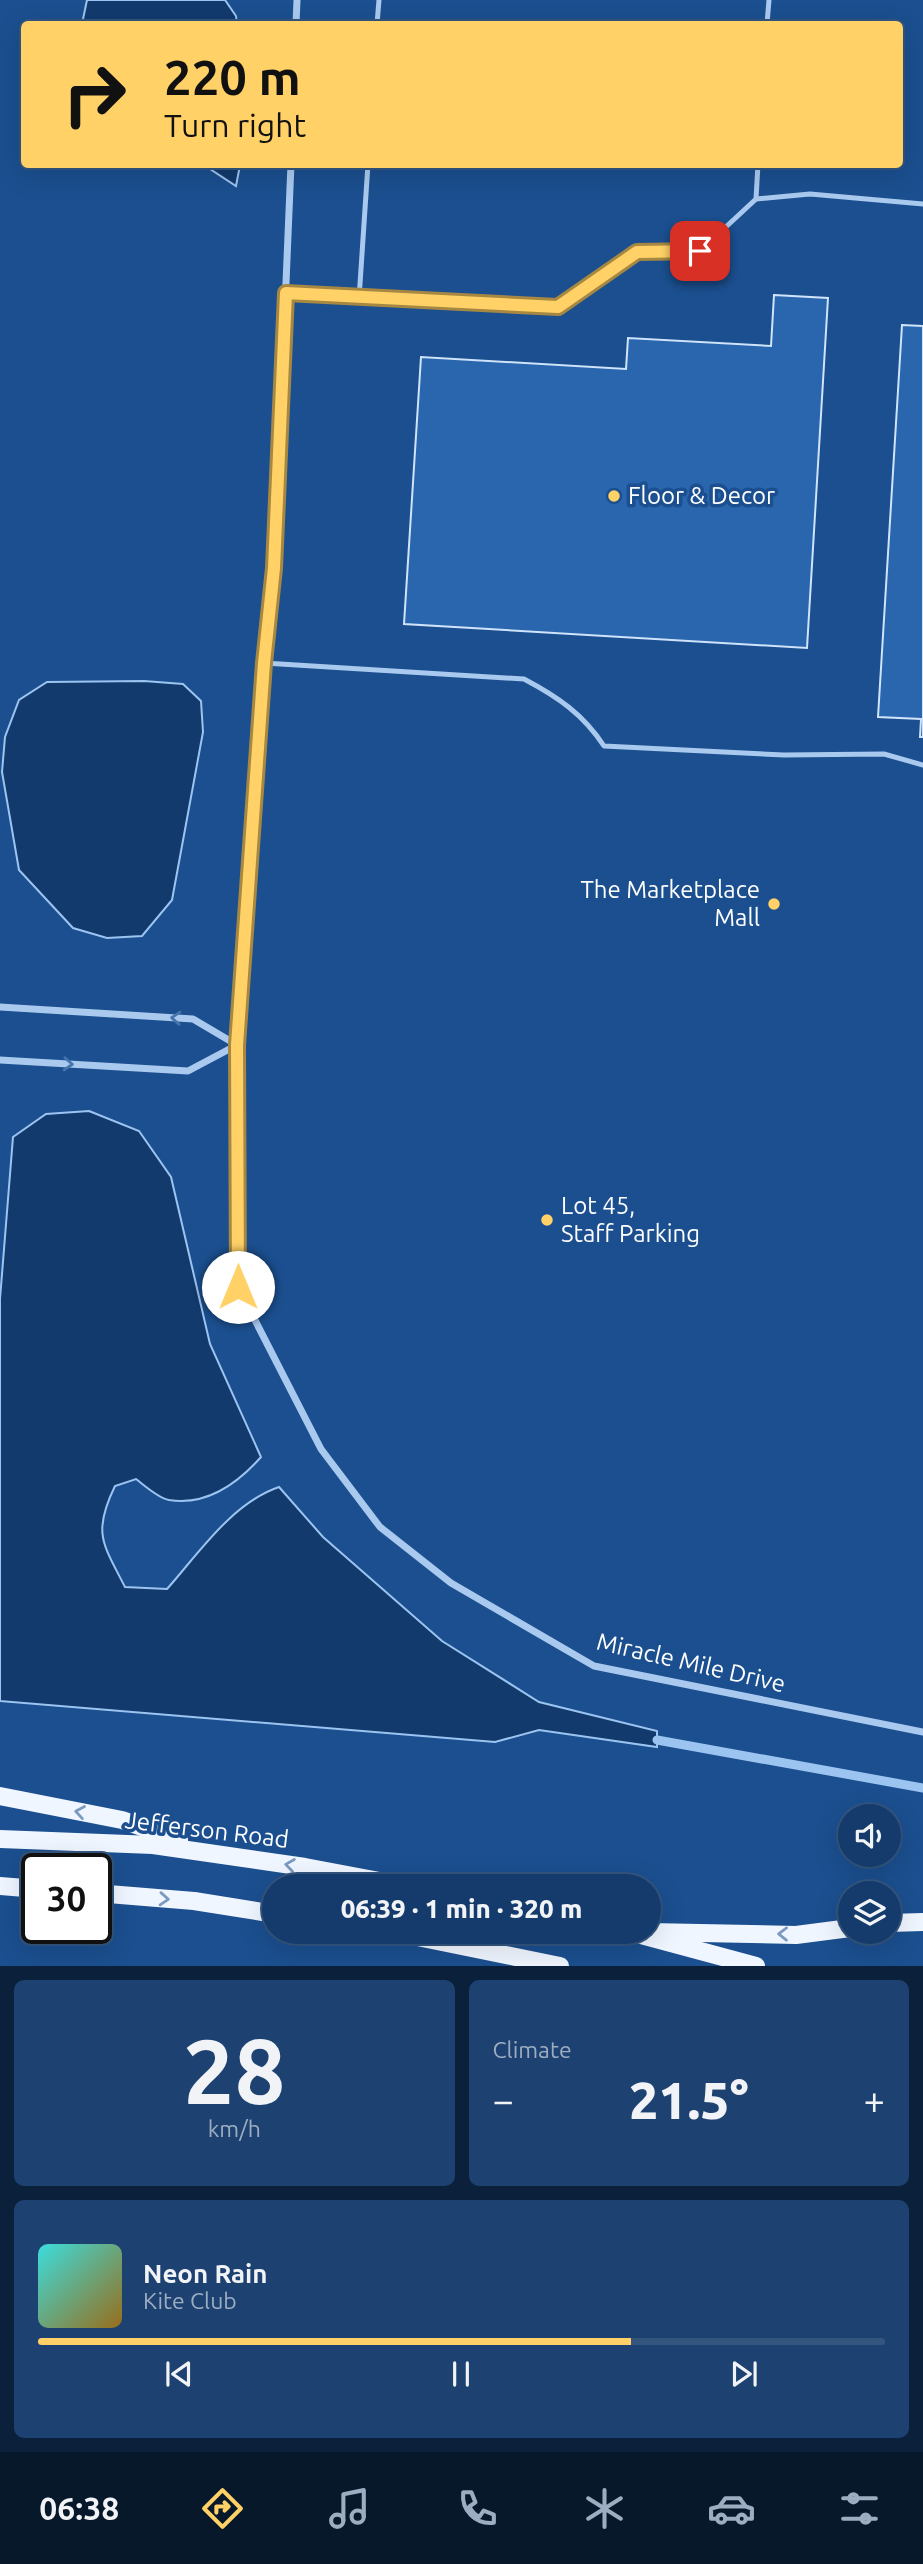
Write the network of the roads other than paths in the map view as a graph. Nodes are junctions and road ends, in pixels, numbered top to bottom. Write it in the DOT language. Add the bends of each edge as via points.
graph roads {
  1 [pos="297,0"];
  2 [pos="379,0"];
  3 [pos="769,0"];
  4 [pos="296,21"];
  5 [pos="377,21"];
  6 [pos="767,21"];
  7 [pos="291,168"];
  8 [pos="368,168"];
  9 [pos="758,168"];
  10 [pos="756,199"];
  11 [pos="923,204"];
  12 [pos="286,293"];
  13 [pos="359,299"];
  14 [pos="264,663"];
  15 [pos="923,765"];
  16 [pos="0,1007"];
  17 [pos="237,1045"];
  18 [pos="0,1060"];
  19 [pos="923,1732"];
  20 [pos="0,1797"];
  21 [pos="0,1839"];
  22 [pos="215,1853"];
  23 [pos="337,1874"];
  24 [pos="0,1886"];
  25 [pos="21,1888"];
  26 [pos="112,1894"];
  27 [pos="262,1911"];
  28 [pos="923,1922"];
  29 [pos="901,1923"];
  30 [pos="838,1930"];
  31 [pos="661,1932"];
  32 [pos="661,1940"];
  33 [pos="454,1944"];
  34 [pos="560,1965"];
  35 [pos="757,1965"];
  1 -- 4 [label="street"];
  2 -- 5 [label="lane"];
  3 -- 6 [label="lane"];
  7 -- 12 [label="street, Miracle Mile Drive"];
  8 -- 13 [label="lane"];
  9 -- 10 [label="lane"];
  10 -- 11 [label="lane" via="810,194"];
  10 -- 13 [label="lane" via="700,251 637,252 558,307"];
  12 -- 13 [label="lane"];
  12 -- 14 [label="street, Miracle Mile Drive" via="274,568"];
  14 -- 15 [label="lane" via="524,679 558,697 587,721 604,746 785,755 884,754"];
  14 -- 17 [label="street, Miracle Mile Drive"];
  17 -- 16 [label="street, one-way" via="193,1019"];
  18 -- 17 [label="street, one-way" via="188,1071"];
  17 -- 19 [label="street, Miracle Mile Drive" via="238,1287 321,1449 380,1527 451,1583 594,1666"];
  22 -- 20 [label="main road, one-way" via="122,1820"];
  21 -- 22 [label="main road, Jefferson Road" via="153,1845"];
  23 -- 22 [label="main road, Jefferson Road, one-way"];
  24 -- 25 [label="main road"];
  26 -- 27 [label="main road, one-way"];
  28 -- 29 [label="main road"];
  30 -- 31 [label="main road, one-way" via="796,1935"];
  32 -- 35 [label="main road"];
  33 -- 34 [label="main road"];
}
